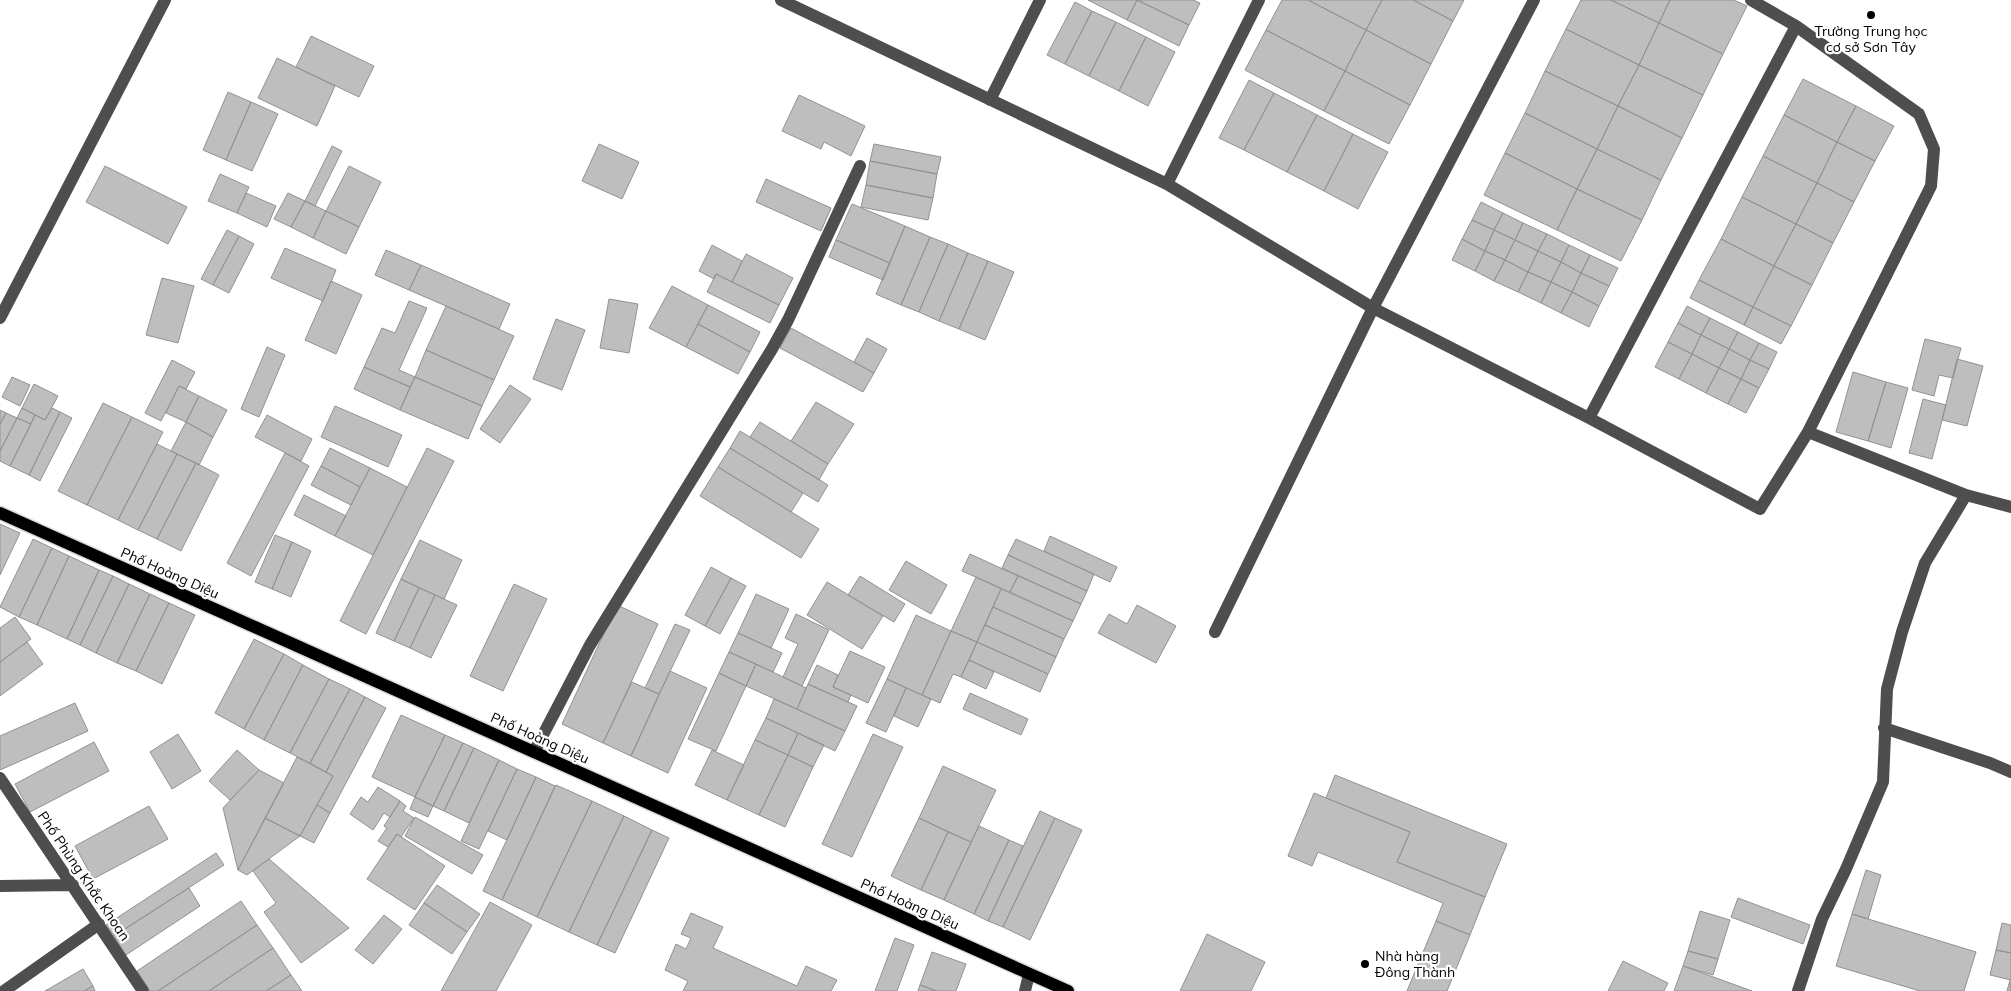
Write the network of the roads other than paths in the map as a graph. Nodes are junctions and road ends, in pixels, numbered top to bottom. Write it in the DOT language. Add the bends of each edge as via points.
graph roads {
  1 [pos="165,0"];
  2 [pos="781,0"];
  3 [pos="1040,0"];
  4 [pos="1259,0"];
  5 [pos="1534,0"];
  6 [pos="1751,0"];
  7 [pos="1796,26"];
  8 [pos="990,100"];
  9 [pos="860,166"];
  10 [pos="1166,184"];
  11 [pos="1373,308"];
  12 [pos="0,318"];
  13 [pos="1589,418"];
  14 [pos="1808,432"];
  15 [pos="1966,495"];
  16 [pos="2011,507"];
  17 [pos="0,513"];
  18 [pos="1215,632"];
  19 [pos="1884,728"];
  20 [pos="534,752"];
  21 [pos="2011,772"];
  22 [pos="0,778"];
  23 [pos="72,885"];
  24 [pos="0,886"];
  25 [pos="99,924"];
  26 [pos="1029,974"];
  27 [pos="4,991"];
  28 [pos="143,991"];
  29 [pos="1025,991"];
  30 [pos="1068,991"];
  31 [pos="1798,991"];
  1 -- 12 [label="street"];
  2 -- 8 [label="street"];
  3 -- 8 [label="street"];
  4 -- 10 [label="street"];
  5 -- 11 [label="street"];
  6 -- 7 [label="street"];
  7 -- 13 [label="street"];
  7 -- 14 [label="street" via="1919,114 1934,149 1931,186"];
  8 -- 10 [label="street"];
  9 -- 20 [label="street" via="772,349 590,645"];
  10 -- 11 [label="street"];
  11 -- 13 [label="street"];
  11 -- 18 [label="street"];
  13 -- 14 [label="street" via="1760,509"];
  14 -- 15 [label="street"];
  15 -- 16 [label="street"];
  15 -- 19 [label="street" via="1925,563 1887,689"];
  17 -- 20 [label="main road, Phố Hoàng Diệu"];
  19 -- 21 [label="street"];
  19 -- 31 [label="street" via="1883,782 1822,919"];
  20 -- 26 [label="main road, Phố Hoàng Diệu"];
  22 -- 23 [label="street, Phố Phùng Khắc Khoan"];
  23 -- 24 [label="street"];
  23 -- 25 [label="street, Phố Phùng Khắc Khoan"];
  25 -- 27 [label="street"];
  25 -- 28 [label="street, Phố Phùng Khắc Khoan"];
  26 -- 29 [label="street"];
  26 -- 30 [label="main road, Phố Hoàng Diệu"];
}
